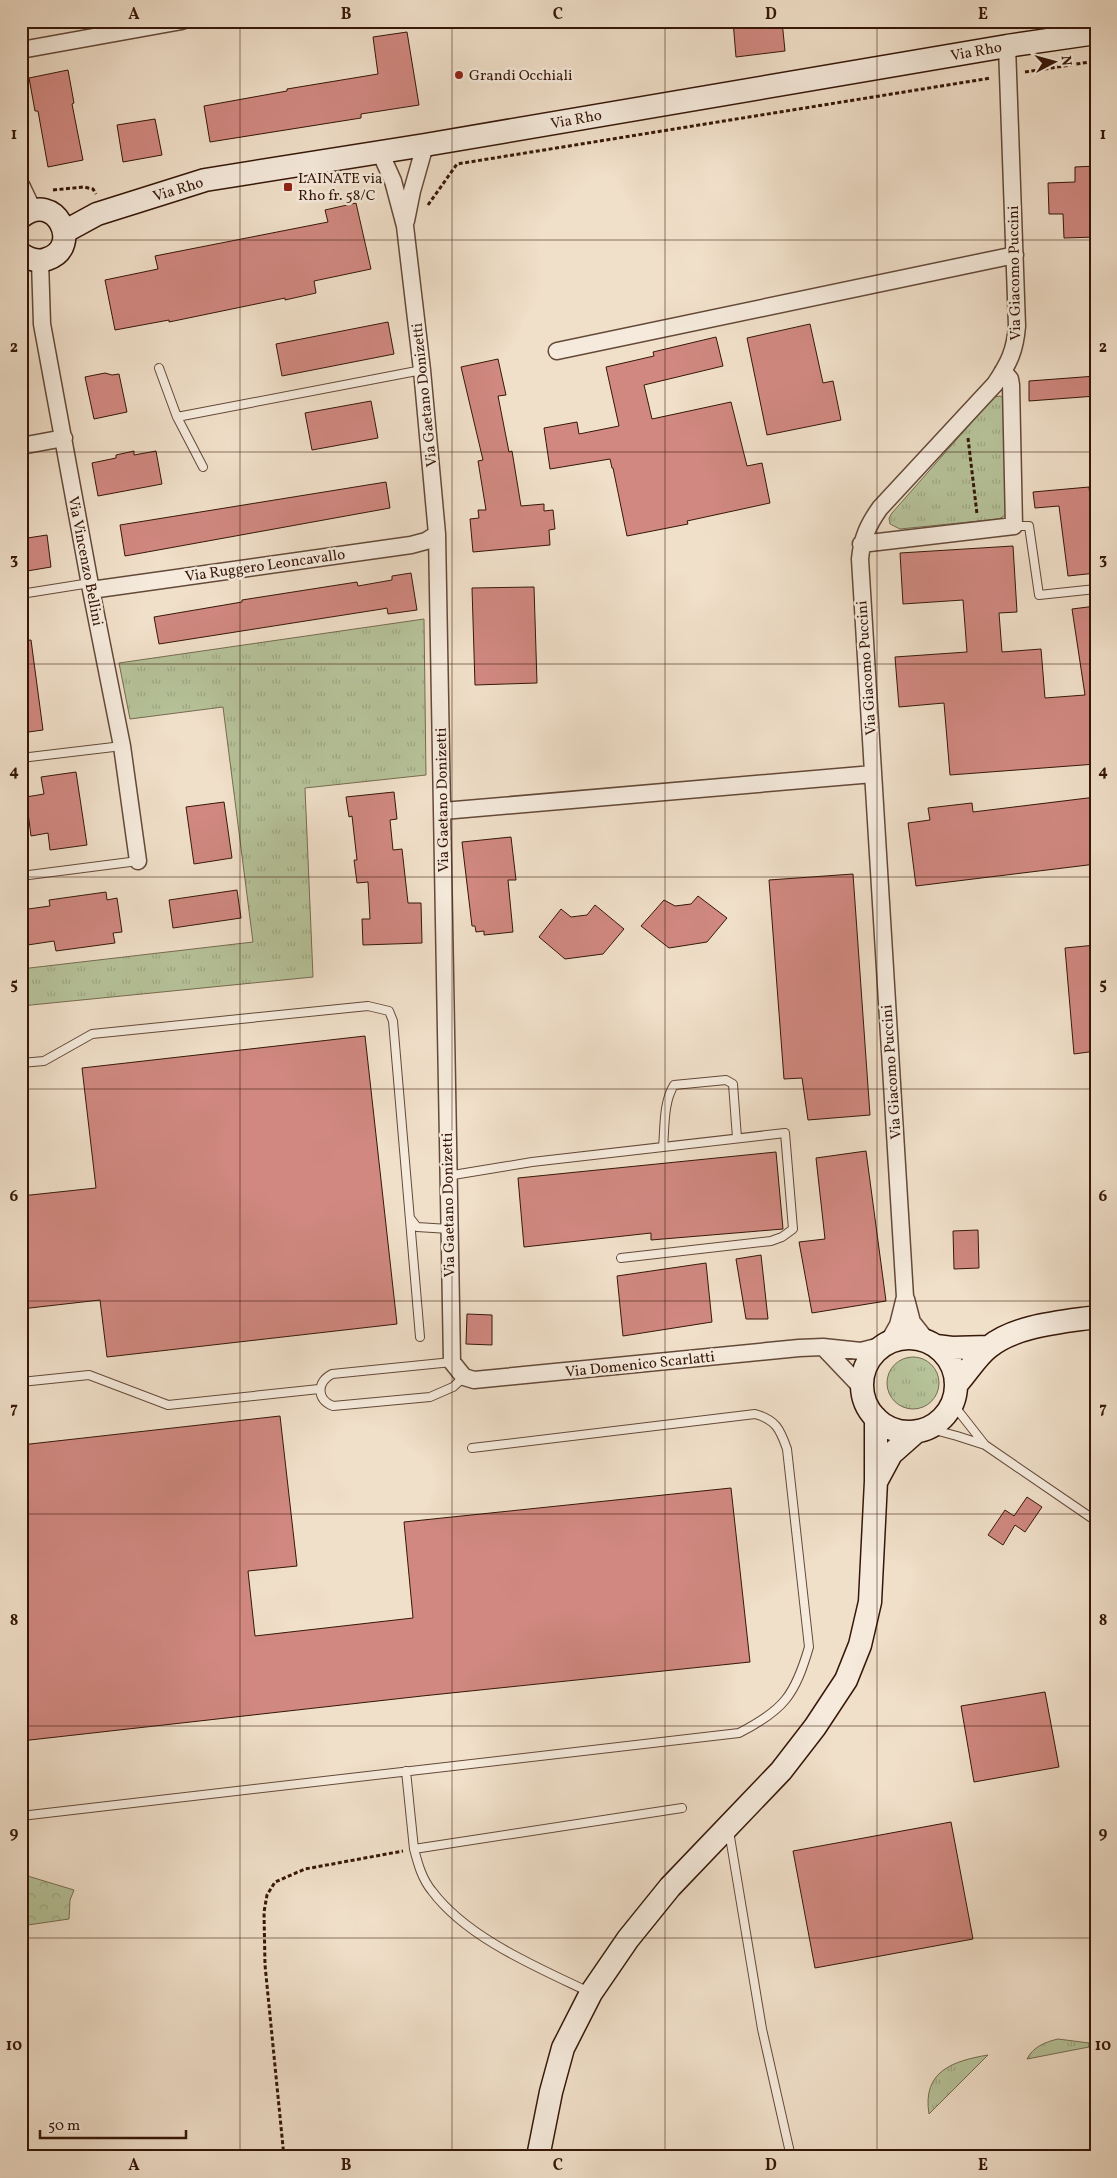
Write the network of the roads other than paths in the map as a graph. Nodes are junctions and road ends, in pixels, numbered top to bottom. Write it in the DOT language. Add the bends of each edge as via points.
graph roads {
  1 [pos="182,21"];
  2 [pos="1096,32"];
  3 [pos="1007,46"];
  4 [pos="21,50"];
  5 [pos="425,145"];
  6 [pos="380,152"];
  7 [pos="21,185"];
  8 [pos="27,214"];
  9 [pos="405,226"];
  10 [pos="64,232"];
  11 [pos="1015,255"];
  12 [pos="30,257"];
  13 [pos="556,351"];
  14 [pos="159,368"];
  15 [pos="1005,369"];
  16 [pos="422,370"];
  17 [pos="177,417"];
  18 [pos="64,438"];
  19 [pos="21,446"];
  20 [pos="203,467"];
  21 [pos="1014,526"];
  22 [pos="437,534"];
  23 [pos="861,544"];
  24 [pos="91,586"];
  25 [pos="1096,589"];
  26 [pos="21,594"];
  27 [pos="122,746"];
  28 [pos="21,758"];
  29 [pos="873,774"];
  30 [pos="442,811"];
  31 [pos="138,861"];
  32 [pos="21,876"];
  33 [pos="21,1063"];
  34 [pos="737,1138"];
  35 [pos="663,1147"];
  36 [pos="447,1176"];
  37 [pos="410,1218"];
  38 [pos="449,1228"];
  39 [pos="620,1258"];
  40 [pos="905,1297"];
  41 [pos="1096,1318"];
  42 [pos="420,1337"];
  43 [pos="887,1343"];
  44 [pos="932,1343"];
  45 [pos="823,1347"];
  46 [pos="989,1347"];
  47 [pos="458,1371"];
  48 [pos="21,1382"];
  49 [pos="862,1388"];
  50 [pos="319,1389"];
  51 [pos="954,1394"];
  52 [pos="876,1418"];
  53 [pos="922,1430"];
  54 [pos="985,1446"];
  55 [pos="472,1448"];
  56 [pos="876,1481"];
  57 [pos="1096,1521"];
  58 [pos="406,1771"];
  59 [pos="682,1808"];
  60 [pos="21,1816"];
  61 [pos="728,1827"];
  62 [pos="414,1849"];
  63 [pos="591,1993"];
  64 [pos="538,2157"];
  65 [pos="791,2157"];
  1 -- 4 [label="street"];
  2 -- 3 [label="main road, Via Rho"];
  3 -- 5 [label="main road, Via Rho"];
  3 -- 11 [label="street, Via Giacomo Puccini"];
  5 -- 6 [label="main road, Via Rho"];
  5 -- 9 [label="street, Via Gaetano Donizetti"];
  6 -- 9 [label="street, Via Gaetano Donizetti" via="393,181"];
  6 -- 10 [label="main road, Via Rho" via="205,180 106,211"];
  7 -- 8 [label="street"];
  8 -- 10 [label="main road" via="47,211 59,219"];
  9 -- 16 [label="street, Via Gaetano Donizetti"];
  10 -- 12 [label="main road" via="61,248 48,259"];
  11 -- 13 [label="street"];
  11 -- 15 [label="street, Via Giacomo Puccini" via="1015,349"];
  12 -- 18 [label="street, Via Vincenzo Bellini"];
  14 -- 17 [label="lane"];
  15 -- 21 [label="street" via="1011,385"];
  15 -- 23 [label="street, Via Giacomo Puccini" via="880,508"];
  16 -- 17 [label="lane"];
  16 -- 22 [label="street, Via Gaetano Donizetti"];
  17 -- 20 [label="lane"];
  18 -- 19 [label="street"];
  18 -- 24 [label="street, Via Vincenzo Bellini"];
  21 -- 23 [label="street"];
  21 -- 25 [label="lane" via="1029,526 1039,595"];
  22 -- 24 [label="street, Via Ruggero Leoncavallo" via="426,541 411,544"];
  22 -- 30 [label="street, Via Gaetano Donizetti"];
  23 -- 29 [label="street, Via Giacomo Puccini"];
  24 -- 26 [label="lane"];
  24 -- 27 [label="street, Via Vincenzo Bellini"];
  27 -- 28 [label="lane"];
  27 -- 31 [label="street, Via Vincenzo Bellini"];
  29 -- 30 [label="street"];
  29 -- 40 [label="street, Via Giacomo Puccini"];
  30 -- 36 [label="street, Via Gaetano Donizetti"];
  31 -- 32 [label="lane"];
  33 -- 37 [label="lane" via="44,1061 92,1034 368,1006 389,1011 394,1021"];
  34 -- 35 [label="lane"];
  34 -- 35 [label="lane" via="733,1084 726,1080 674,1085 669,1093"];
  34 -- 39 [label="lane" via="785,1133 793,1229 771,1241"];
  35 -- 36 [label="lane" via="532,1162"];
  36 -- 38 [label="street, Via Gaetano Donizetti"];
  37 -- 38 [label="lane" via="417,1228"];
  37 -- 42 [label="lane"];
  38 -- 47 [label="street, Via Gaetano Donizetti"];
  40 -- 43 [label="street, Via Giacomo Puccini" via="898,1325"];
  40 -- 44 [label="street" via="912,1322"];
  41 -- 46 [label="main road" via="1034,1327"];
  43 -- 44 [label="main road" via="915,1338"];
  43 -- 45 [label="street, Via Domenico Scarlatti" via="862,1350"];
  43 -- 49 [label="main road" via="868,1360"];
  44 -- 46 [label="main road" via="952,1348"];
  44 -- 51 [label="main road" via="947,1356 954,1370"];
  45 -- 47 [label="street, Via Domenico Scarlatti" via="474,1380"];
  45 -- 49 [label="street"];
  46 -- 51 [label="main road"];
  47 -- 50 [label="lane" via="332,1374 325,1377"];
  47 -- 50 [label="lane" via="453,1387 430,1397 332,1406 325,1403"];
  48 -- 50 [label="lane" via="89,1375 168,1405"];
  49 -- 52 [label="main road" via="866,1404"];
  51 -- 53 [label="main road" via="944,1416"];
  51 -- 54 [label="lane"];
  52 -- 53 [label="main road" via="902,1432"];
  52 -- 56 [label="main road"];
  53 -- 54 [label="lane" via="957,1436"];
  53 -- 56 [label="main road" via="891,1454"];
  54 -- 57 [label="lane"];
  55 -- 58 [label="lane" via="755,1414 770,1418 782,1433 787,1449 809,1647 800,1678 784,1702 764,1720 739,1733"];
  56 -- 61 [label="main road" via="870,1602 860,1645 846,1680 781,1771"];
  58 -- 60 [label="lane"];
  58 -- 62 [label="lane"];
  59 -- 62 [label="lane"];
  61 -- 63 [label="main road" via="670,1886"];
  61 -- 65 [label="lane" via="762,2028"];
  62 -- 63 [label="lane" via="418,1867 431,1890 456,1918 518,1957"];
  63 -- 64 [label="main road" via="563,2048"];
}
